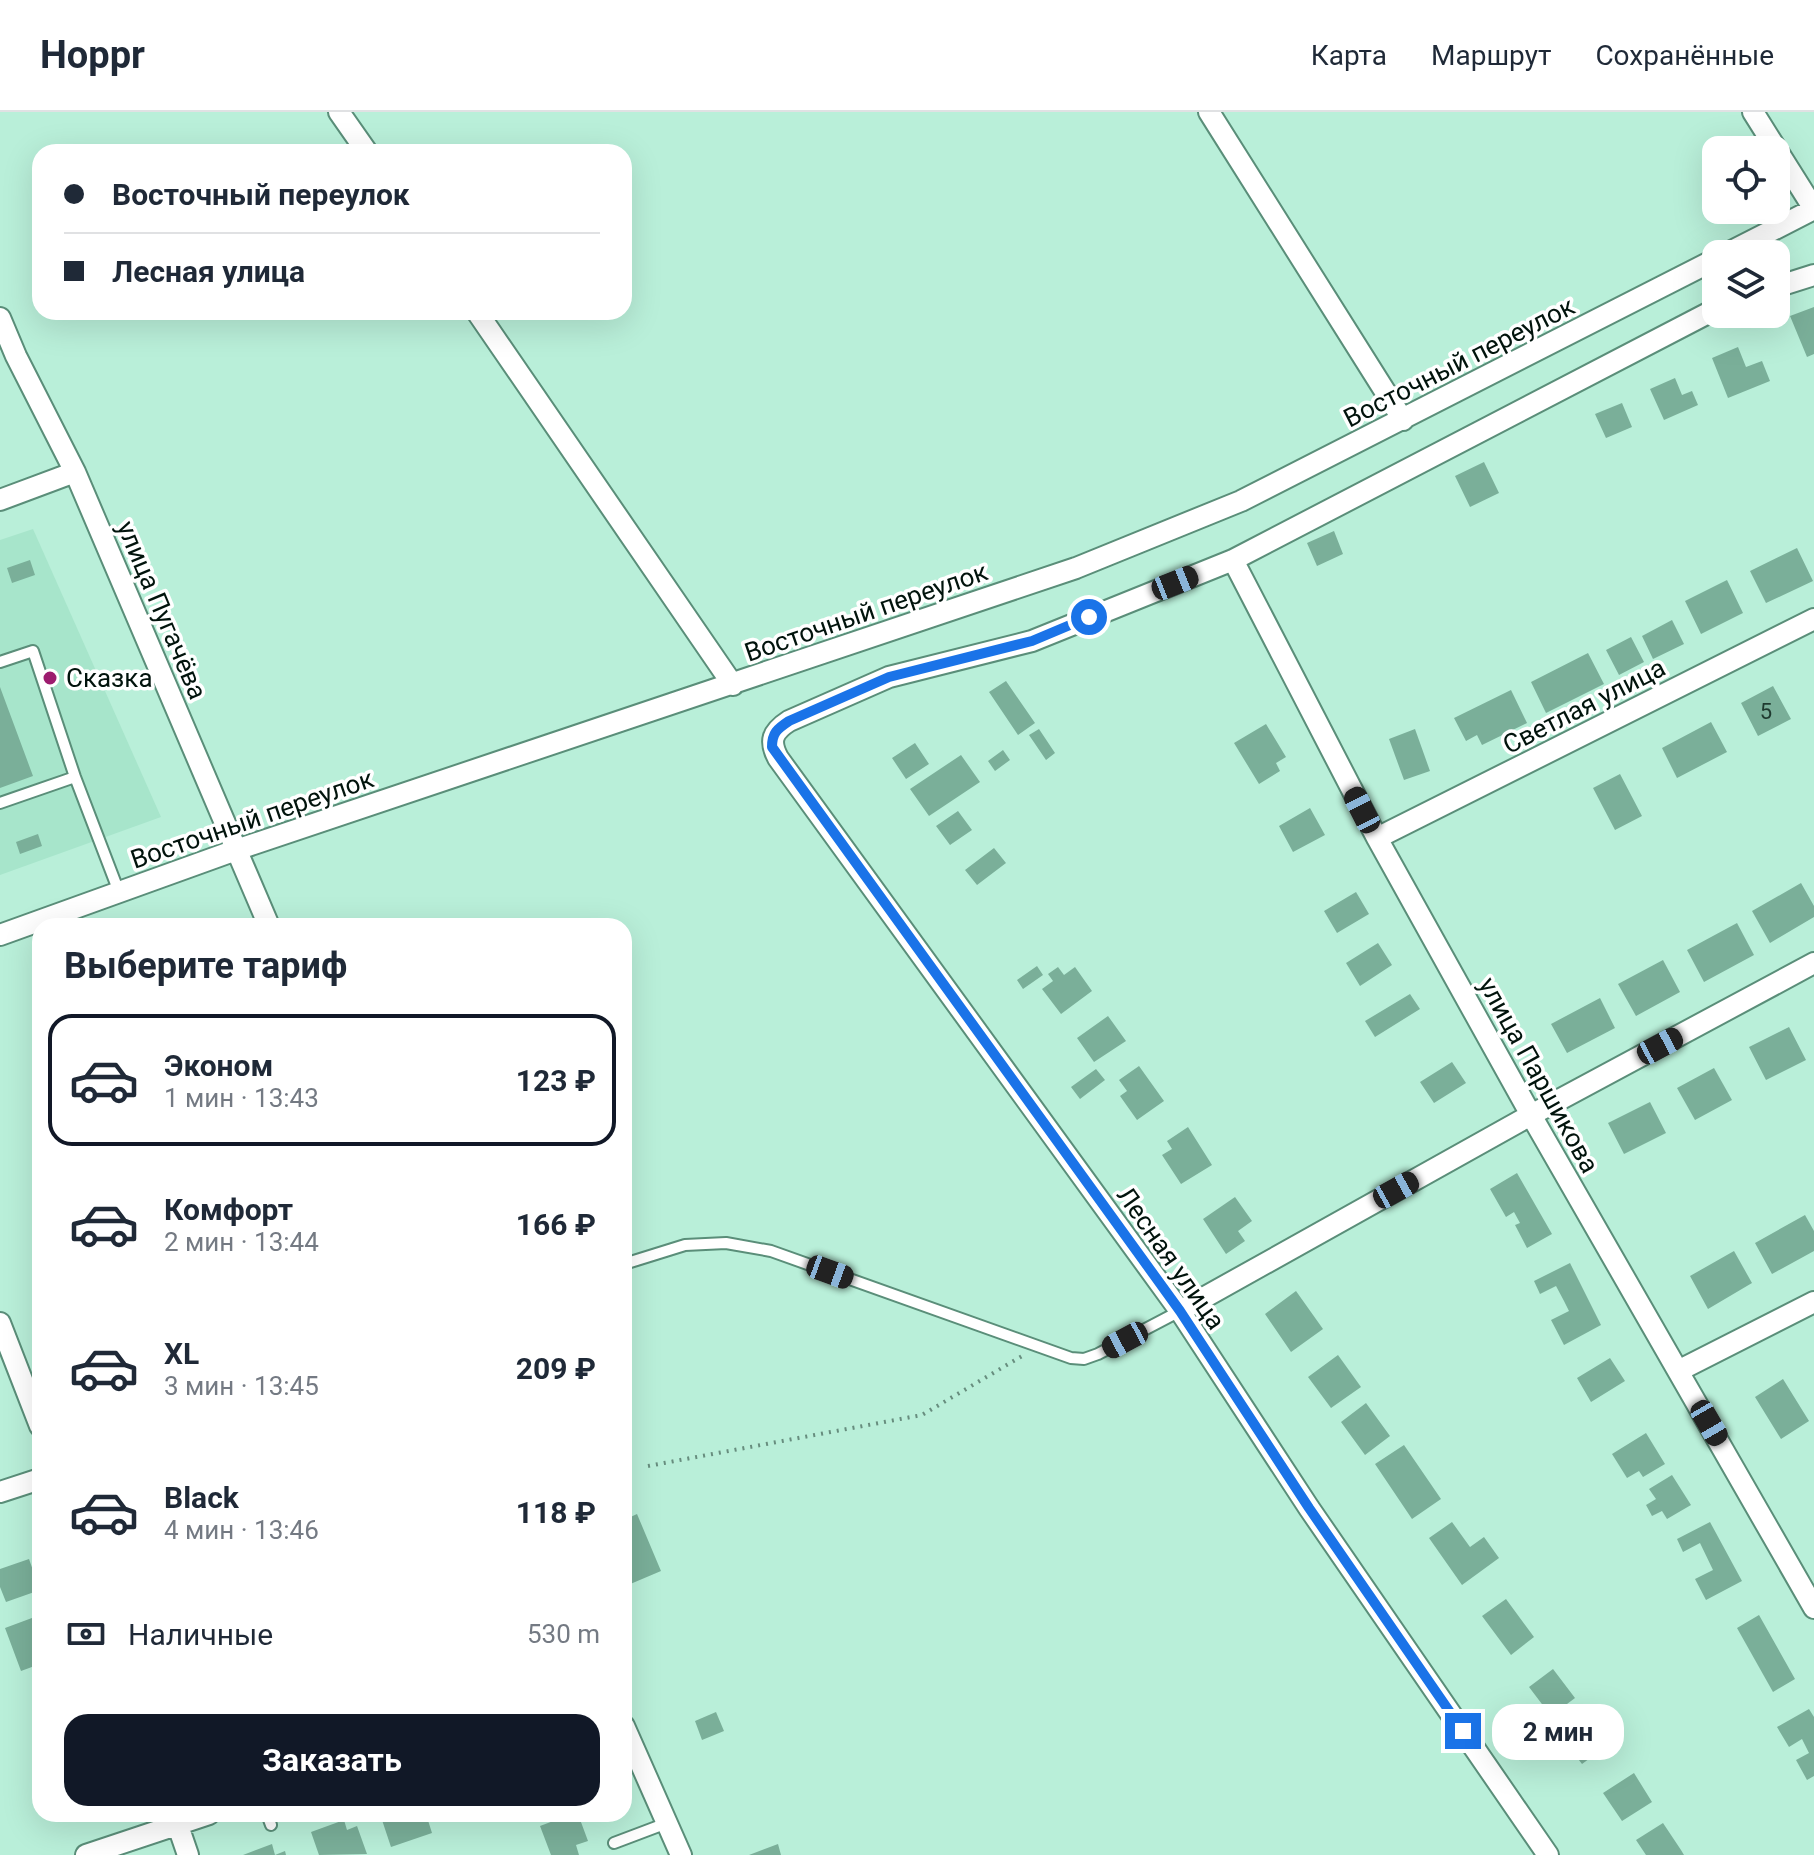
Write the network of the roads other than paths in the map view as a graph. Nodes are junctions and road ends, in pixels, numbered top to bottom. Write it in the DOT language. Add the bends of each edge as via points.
graph roads {
  1 [pos="339,112"];
  2 [pos="1209,112"];
  3 [pos="1753,112"];
  4 [pos="361,144"];
  5 [pos="1814,209"];
  6 [pos="1753,240"];
  7 [pos="1702,266"];
  8 [pos="1814,275"];
  9 [pos="1790,283"];
  10 [pos="1702,316"];
  11 [pos="0,318"];
  12 [pos="482,320"];
  13 [pos="1403,420"];
  14 [pos="75,472"];
  15 [pos="0,500"];
  16 [pos="1233,560"];
  17 [pos="1814,619"];
  18 [pos="0,662"];
  19 [pos="733,685"];
  20 [pos="75,777"];
  21 [pos="0,803"];
  22 [pos="1377,838"];
  23 [pos="236,850"];
  24 [pos="119,892"];
  25 [pos="47,918"];
  26 [pos="266,918"];
  27 [pos="32,923"];
  28 [pos="0,935"];
  29 [pos="1814,963"];
  30 [pos="1531,1115"];
  31 [pos="632,1262"];
  32 [pos="1814,1302"];
  33 [pos="1180,1311"];
  34 [pos="0,1323"];
  35 [pos="1678,1371"];
  36 [pos="32,1405"];
  37 [pos="32,1482"];
  38 [pos="0,1492"];
  39 [pos="1814,1608"];
  40 [pos="632,1759"];
  41 [pos="171,1822"];
  42 [pos="177,1822"];
  43 [pos="270,1822"];
  44 [pos="667,1823"];
  45 [pos="271,1825"];
  46 [pos="614,1843"];
  47 [pos="86,1855"];
  48 [pos="188,1855"];
  49 [pos="681,1855"];
  50 [pos="1548,1855"];
  1 -- 4 [label="street"];
  2 -- 13 [label="street"];
  3 -- 5 [label="street"];
  5 -- 6 [label="street"];
  7 -- 13 [label="street, Восточный переулок"];
  8 -- 9 [label="street"];
  10 -- 16 [label="street"];
  11 -- 14 [label="street, улица Пугачёва"];
  12 -- 19 [label="street"];
  13 -- 19 [label="street, Восточный переулок" via="1241,501 1076,568"];
  14 -- 15 [label="street"];
  14 -- 23 [label="street, улица Пугачёва"];
  16 -- 22 [label="street, улица Паршикова"];
  16 -- 33 [label="street, Лесная улица" via="1032,641 889,677 789,721 772,737 778,758"];
  17 -- 22 [label="street, Светлая улица"];
  18 -- 20 [label="lane" via="33,651"];
  19 -- 23 [label="street, Восточный переулок"];
  20 -- 21 [label="lane"];
  20 -- 24 [label="lane"];
  22 -- 30 [label="street, улица Паршикова"];
  23 -- 24 [label="street, Восточный переулок"];
  23 -- 26 [label="street, улица Пугачёва"];
  24 -- 25 [label="street, Восточный переулок"];
  27 -- 28 [label="street, Восточный переулок"];
  29 -- 30 [label="street"];
  30 -- 33 [label="street"];
  30 -- 35 [label="street, улица Паршикова"];
  31 -- 33 [label="lane" via="685,1245 726,1243 771,1251 1071,1358 1098,1354"];
  32 -- 35 [label="street"];
  33 -- 50 [label="street, Лесная улица"];
  34 -- 36 [label="street"];
  35 -- 39 [label="street, улица Паршикова"];
  37 -- 38 [label="street"];
  40 -- 44 [label="street"];
  41 -- 47 [label="street"];
  42 -- 48 [label="street"];
  43 -- 45 [label="lane"];
  44 -- 46 [label="lane"];
  44 -- 49 [label="street"];
}
